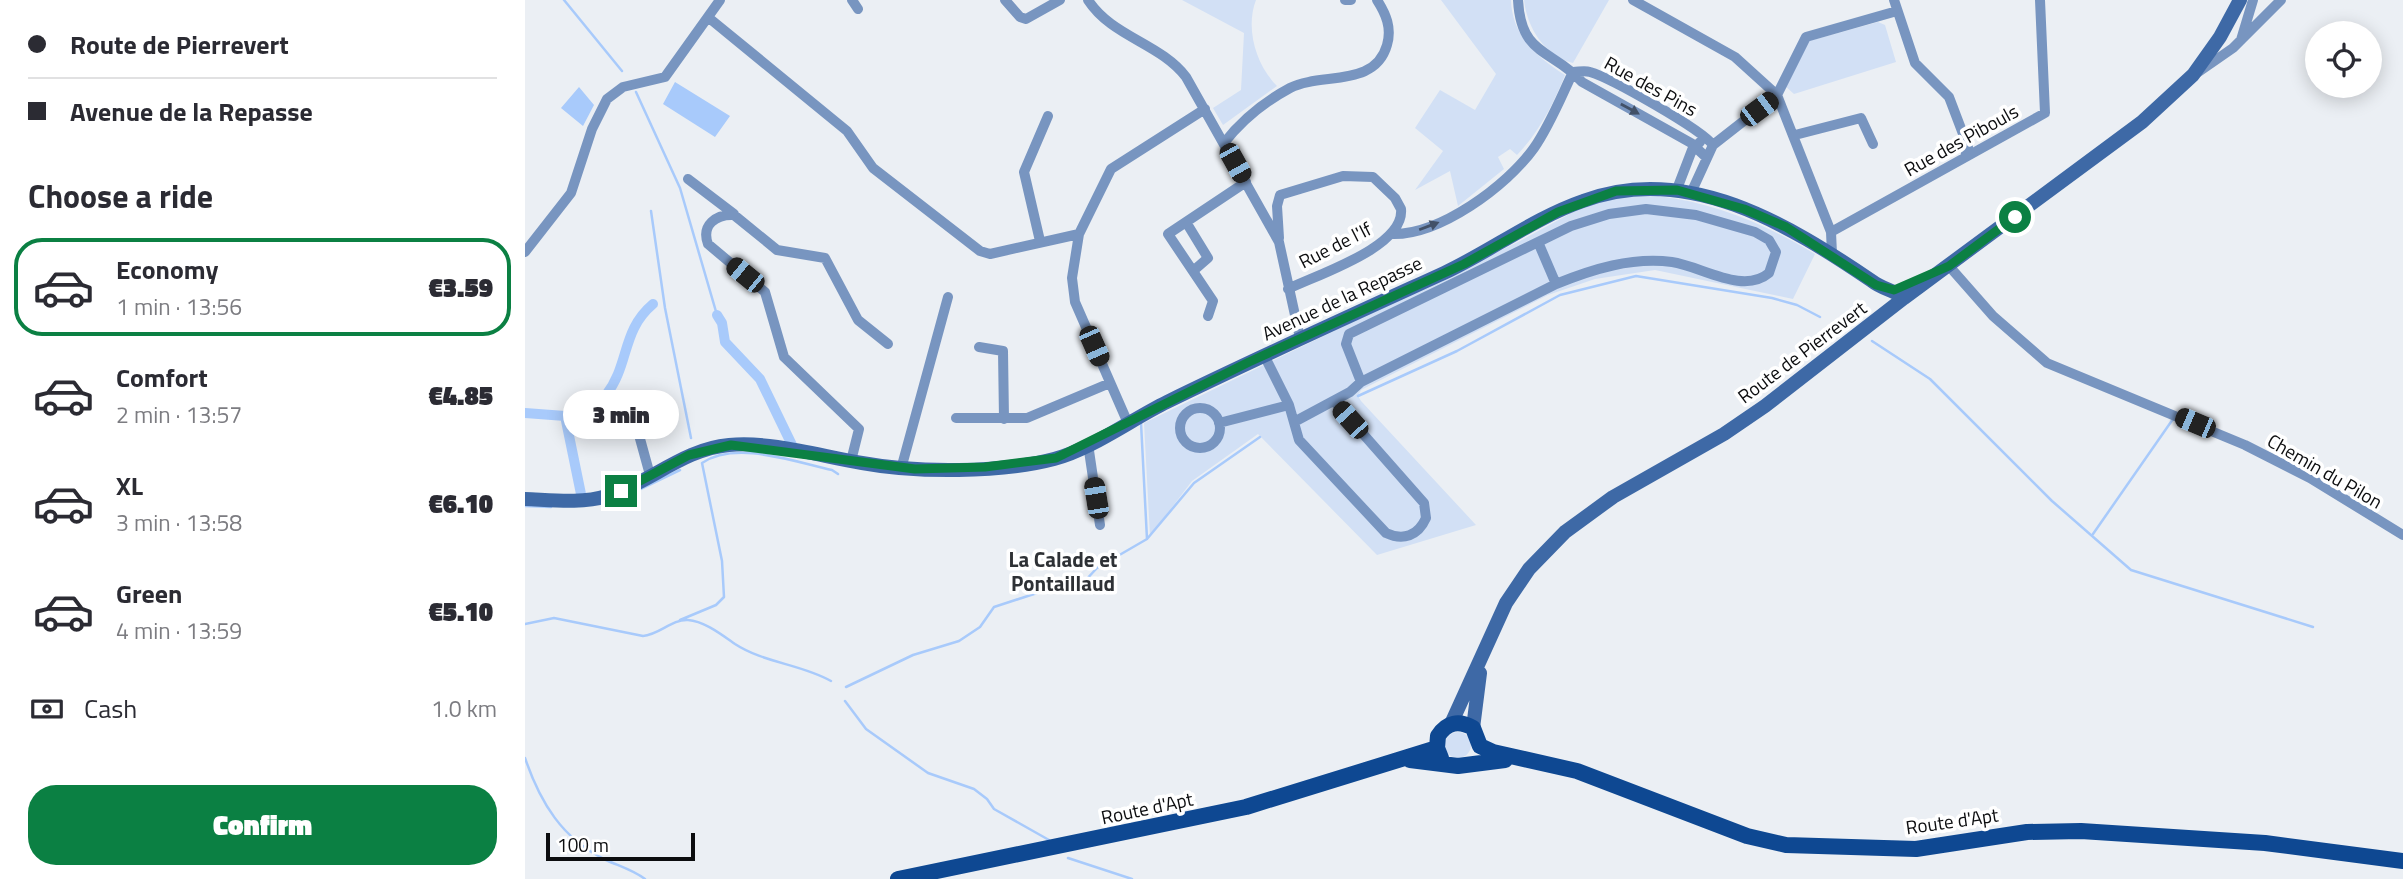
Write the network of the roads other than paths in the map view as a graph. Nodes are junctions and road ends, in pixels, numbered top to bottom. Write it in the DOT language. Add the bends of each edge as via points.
graph roads {
  1 [pos="720,0"];
  2 [pos="1005,0"];
  3 [pos="1061,0"];
  4 [pos="1088,0"];
  5 [pos="1345,0"];
  6 [pos="1351,0"];
  7 [pos="1377,0"];
  8 [pos="1518,0"];
  9 [pos="1633,0"];
  10 [pos="1894,0"];
  11 [pos="2039,0"];
  12 [pos="2240,0"];
  13 [pos="2253,0"];
  14 [pos="2281,0"];
  15 [pos="1897,11"];
  16 [pos="709,18"];
  17 [pos="2241,40"];
  18 [pos="1573,72"];
  19 [pos="2193,75"];
  20 [pos="1777,95"];
  21 [pos="1205,109"];
  22 [pos="1048,116"];
  23 [pos="1795,135"];
  24 [pos="1224,143"];
  25 [pos="1711,143"];
  26 [pos="1873,144"];
  27 [pos="1695,146"];
  28 [pos="1706,157"];
  29 [pos="1965,158"];
  30 [pos="688,178"];
  31 [pos="1246,183"];
  32 [pos="1684,191"];
  33 [pos="734,215"];
  34 [pos="1186,222"];
  35 [pos="1831,232"];
  36 [pos="1079,234"];
  37 [pos="1391,234"];
  38 [pos="1040,241"];
  39 [pos="1279,242"];
  40 [pos="1538,242"];
  41 [pos="525,252"];
  42 [pos="1832,254"];
  43 [pos="1949,266"];
  44 [pos="1193,271"];
  45 [pos="1556,284"];
  46 [pos="1288,289"];
  47 [pos="948,297"];
  48 [pos="1897,298"];
  49 [pos="1208,317"];
  50 [pos="1300,338"];
  51 [pos="888,344"];
  52 [pos="979,347"];
  53 [pos="1264,355"];
  54 [pos="1361,382"];
  55 [pos="1110,383"];
  56 [pos="1334,401"];
  57 [pos="592,402"];
  58 [pos="1289,405"];
  59 [pos="956,418"];
  60 [pos="1004,419"];
  61 [pos="1127,421"];
  62 [pos="1294,422"];
  63 [pos="1219,423"];
  64 [pos="1088,444"];
  65 [pos="851,461"];
  66 [pos="901,468"];
  67 [pos="650,475"];
  68 [pos="525,499"];
  69 [pos="1100,525"];
  70 [pos="2403,535"];
  71 [pos="1485,648"];
  72 [pos="1451,724"];
  73 [pos="1473,728"];
  74 [pos="1480,746"];
  75 [pos="1437,748"];
  76 [pos="1519,758"];
  77 [pos="1400,759"];
  78 [pos="1471,763"];
  79 [pos="1451,765"];
  80 [pos="2403,862"];
  81 [pos="898,879"];
  1 -- 16 [label="street"];
  2 -- 3 [label="street" via="1026,19"];
  4 -- 21 [label="street" via="1110,24 1173,63"];
  5 -- 6 [label="street"];
  7 -- 24 [label="street" via="1389,33 1385,51 1373,67 1359,75 1290,88 1255,110"];
  8 -- 18 [label="street, Rue des Pins" via="1522,24 1532,43"];
  9 -- 20 [label="street" via="1735,57"];
  10 -- 15 [label="street"];
  11 -- 29 [label="street, Rue des Pibouls" via="2047,110"];
  12 -- 19 [label="street, Route de Pierrevert"];
  13 -- 17 [label="street"];
  14 -- 17 [label="street"];
  15 -- 20 [label="street" via="1806,37"];
  15 -- 29 [label="street" via="1916,63 1949,97 1968,147"];
  16 -- 38 [label="street" via="847,131 870,165 981,251 994,253"];
  16 -- 41 [label="street" via="665,77 623,86 607,99 571,193"];
  17 -- 19 [label="street"];
  18 -- 25 [label="street, Rue des Pins" via="1592,73"];
  18 -- 27 [label="street, Rue des Pins, one-way" via="1582,82"];
  37 -- 18 [label="street, one-way" via="1423,229 1465,210 1534,148"];
  19 -- 43 [label="street, Route de Pierrevert" via="2142,122"];
  20 -- 23 [label="street"];
  20 -- 25 [label="street"];
  21 -- 24 [label="street"];
  21 -- 36 [label="street" via="1111,169"];
  22 -- 38 [label="street" via="1024,172"];
  23 -- 26 [label="street" via="1861,118"];
  23 -- 35 [label="street"];
  24 -- 31 [label="street"];
  25 -- 27 [label="street"];
  25 -- 28 [label="street"];
  27 -- 28 [label="street, Rue des Pins"];
  27 -- 32 [label="street"];
  28 -- 32 [label="street"];
  29 -- 35 [label="street, Rue des Pibouls"];
  30 -- 33 [label="street"];
  31 -- 34 [label="street"];
  31 -- 39 [label="street"];
  32 -- 42 [label="street, Avenue de la Repasse" via="1764,217"];
  32 -- 50 [label="street, Avenue de la Repasse" via="1630,189 1583,200 1464,264"];
  33 -- 51 [label="street" via="777,250 825,258 858,320"];
  33 -- 65 [label="street" via="713,220 706,242 765,292 783,355 859,429"];
  34 -- 44 [label="street" via="1208,258"];
  34 -- 44 [label="street" via="1168,234"];
  35 -- 42 [label="street"];
  36 -- 38 [label="street"];
  36 -- 55 [label="street" via="1072,278 1075,302"];
  37 -- 39 [label="street, Rue de l'If" via="1401,219 1398,201 1373,177 1353,174 1280,195"];
  37 -- 46 [label="street, Rue de l'If" via="1371,250"];
  39 -- 46 [label="street"];
  40 -- 45 [label="street"];
  40 -- 45 [label="street" via="1594,217 1657,210 1742,227 1769,240 1776,251 1769,273 1751,282 1680,264 1647,261 1602,267"];
  40 -- 54 [label="street" via="1349,334 1346,344"];
  42 -- 48 [label="street, Avenue de la Repasse"];
  43 -- 48 [label="street, Route de Pierrevert"];
  43 -- 70 [label="street, Chemin du Pilon" via="1993,316 2047,363 2245,445"];
  44 -- 49 [label="street" via="1214,303"];
  45 -- 54 [label="street"];
  46 -- 50 [label="street"];
  47 -- 66 [label="street"];
  48 -- 71 [label="street, Route de Pierrevert" via="1765,406 1605,502 1565,532 1512,592"];
  50 -- 53 [label="street, Avenue de la Repasse"];
  52 -- 60 [label="street" via="1003,351"];
  53 -- 58 [label="street"];
  53 -- 61 [label="street, Avenue de la Repasse"];
  54 -- 56 [label="street"];
  55 -- 60 [label="street" via="1027,418"];
  55 -- 61 [label="street"];
  56 -- 62 [label="street"];
  56 -- 62 [label="street" via="1424,503 1426,518 1413,534 1400,537 1382,530 1299,440"];
  57 -- 67 [label="street" via="631,406"];
  58 -- 62 [label="street"];
  58 -- 63 [label="street"];
  59 -- 60 [label="street"];
  61 -- 64 [label="street, Avenue de la Repasse"];
  63 -- 63 [label="street" via="1219,435 1204,448 1186,443 1180,432 1181,420 1195,409 1213,413"];
  64 -- 66 [label="street, Avenue de la Repasse" via="1034,463"];
  64 -- 69 [label="street"];
  65 -- 66 [label="street, Avenue de la Repasse"];
  65 -- 67 [label="street, Avenue de la Repasse" via="731,445 689,455"];
  67 -- 68 [label="street, Avenue de la Repasse" via="601,498"];
  71 -- 72 [label="street, Route de Pierrevert"];
  71 -- 73 [label="street, Route de Pierrevert"];
  72 -- 73 [label="main road"];
  72 -- 75 [label="main road" via="1439,736"];
  73 -- 74 [label="main road"];
  74 -- 76 [label="main road, Route d'Apt"];
  74 -- 78 [label="main road"];
  75 -- 77 [label="main road, Route d'Apt"];
  75 -- 79 [label="main road"];
  76 -- 78 [label="main road, Route d'Apt"];
  76 -- 80 [label="main road, Route d'Apt" via="1577,771 1747,836 1786,845 1916,849 2027,832 2081,831 2265,843"];
  77 -- 79 [label="main road, Route d'Apt"];
  77 -- 81 [label="main road, Route d'Apt" via="1246,807"];
  78 -- 79 [label="main road"];
}
